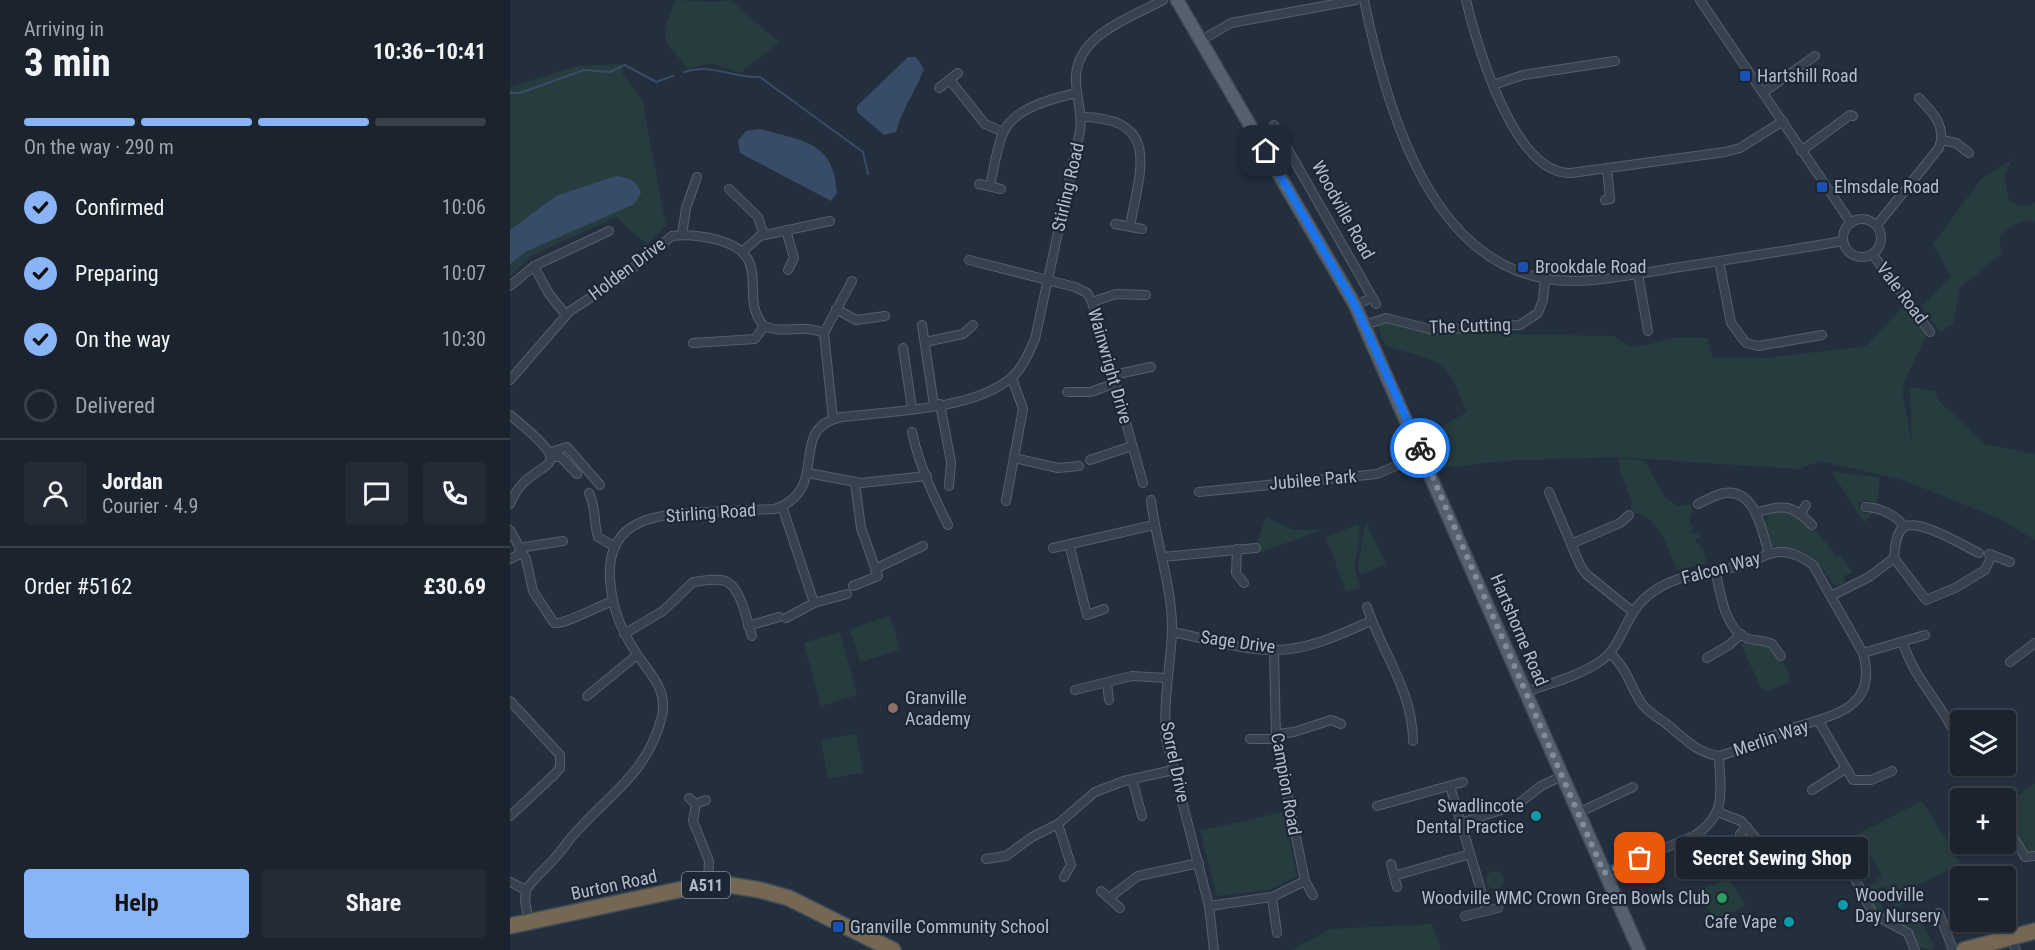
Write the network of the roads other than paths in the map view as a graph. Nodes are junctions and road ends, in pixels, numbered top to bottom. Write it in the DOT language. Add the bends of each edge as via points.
graph roads {
  1 [pos="1163,0"];
  2 [pos="1177,0"];
  3 [pos="1356,0"];
  4 [pos="1364,0"];
  5 [pos="1466,0"];
  6 [pos="1700,0"];
  7 [pos="1200,41"];
  8 [pos="1815,56"];
  9 [pos="1615,61"];
  10 [pos="958,73"];
  11 [pos="950,80"];
  12 [pos="1493,85"];
  13 [pos="939,88"];
  14 [pos="1764,92"];
  15 [pos="1077,93"];
  16 [pos="1919,98"];
  17 [pos="1853,116"];
  18 [pos="1082,117"];
  19 [pos="1783,121"];
  20 [pos="1274,125"];
  21 [pos="1003,132"];
  22 [pos="1942,140"];
  23 [pos="1283,141"];
  24 [pos="1266,151"];
  25 [pos="1801,151"];
  26 [pos="1969,153"];
  27 [pos="1607,168"];
  28 [pos="697,177"];
  29 [pos="979,184"];
  30 [pos="990,186"];
  31 [pos="729,189"];
  32 [pos="1001,189"];
  33 [pos="1605,200"];
  34 [pos="830,221"];
  35 [pos="1851,223"];
  36 [pos="1115,224"];
  37 [pos="1877,225"];
  38 [pos="1130,226"];
  39 [pos="1142,229"];
  40 [pos="786,230"];
  41 [pos="609,231"];
  42 [pos="682,235"];
  43 [pos="764,236"];
  44 [pos="1843,242"];
  45 [pos="743,251"];
  46 [pos="1873,255"];
  47 [pos="969,260"];
  48 [pos="1719,261"];
  49 [pos="534,266"];
  50 [pos="788,270"];
  51 [pos="1638,274"];
  52 [pos="1545,279"];
  53 [pos="1047,280"];
  54 [pos="852,281"];
  55 [pos="510,286"];
  56 [pos="1146,295"];
  57 [pos="1092,302"];
  58 [pos="1355,305"];
  59 [pos="836,309"];
  60 [pos="566,315"];
  61 [pos="885,316"];
  62 [pos="922,325"];
  63 [pos="973,325"];
  64 [pos="1365,325"];
  65 [pos="765,326"];
  66 [pos="1648,331"];
  67 [pos="1930,332"];
  68 [pos="824,333"];
  69 [pos="1822,335"];
  70 [pos="925,342"];
  71 [pos="693,343"];
  72 [pos="903,348"];
  73 [pos="1151,367"];
  74 [pos="1012,378"];
  75 [pos="1114,379"];
  76 [pos="510,380"];
  77 [pos="1067,392"];
  78 [pos="937,405"];
  79 [pos="912,408"];
  80 [pos="510,415"];
  81 [pos="833,419"];
  82 [pos="912,432"];
  83 [pos="1132,446"];
  84 [pos="551,454"];
  85 [pos="1423,454"];
  86 [pos="1014,458"];
  87 [pos="1090,460"];
  88 [pos="1079,466"];
  89 [pos="808,473"];
  90 [pos="577,474"];
  91 [pos="927,476"];
  92 [pos="855,483"];
  93 [pos="1143,483"];
  94 [pos="600,485"];
  95 [pos="949,486"];
  96 [pos="1199,492"];
  97 [pos="1549,492"];
  98 [pos="589,493"];
  99 [pos="1151,500"];
  100 [pos="1564,500"];
  101 [pos="1006,501"];
  102 [pos="510,504"];
  103 [pos="1555,504"];
  104 [pos="1698,504"];
  105 [pos="1806,505"];
  106 [pos="782,506"];
  107 [pos="1866,507"];
  108 [pos="1755,513"];
  109 [pos="1801,513"];
  110 [pos="1629,515"];
  111 [pos="948,525"];
  112 [pos="1154,525"];
  113 [pos="1812,525"];
  114 [pos="1904,527"];
  115 [pos="510,530"];
  116 [pos="563,541"];
  117 [pos="1069,544"];
  118 [pos="1570,544"];
  119 [pos="923,546"];
  120 [pos="615,548"];
  121 [pos="1053,548"];
  122 [pos="1256,548"];
  123 [pos="1237,549"];
  124 [pos="520,550"];
  125 [pos="1769,554"];
  126 [pos="1986,554"];
  127 [pos="1163,557"];
  128 [pos="1894,558"];
  129 [pos="510,559"];
  130 [pos="2010,562"];
  131 [pos="875,568"];
  132 [pos="1715,569"];
  133 [pos="1244,583"];
  134 [pos="854,586"];
  135 [pos="847,594"];
  136 [pos="1831,596"];
  137 [pos="611,602"];
  138 [pos="814,603"];
  139 [pos="1367,607"];
  140 [pos="1104,609"];
  141 [pos="1633,612"];
  142 [pos="1371,621"];
  143 [pos="748,626"];
  144 [pos="1172,632"];
  145 [pos="624,634"];
  146 [pos="1741,634"];
  147 [pos="1925,635"];
  148 [pos="752,636"];
  149 [pos="1903,643"];
  150 [pos="2035,643"];
  151 [pos="1274,650"];
  152 [pos="1610,653"];
  153 [pos="1863,653"];
  154 [pos="637,655"];
  155 [pos="1781,656"];
  156 [pos="1707,658"];
  157 [pos="2010,662"];
  158 [pos="1166,678"];
  159 [pos="1107,684"];
  160 [pos="1075,690"];
  161 [pos="1526,692"];
  162 [pos="587,696"];
  163 [pos="1109,700"];
  164 [pos="510,701"];
  165 [pos="1819,722"];
  166 [pos="1950,722"];
  167 [pos="1341,724"];
  168 [pos="1422,724"];
  169 [pos="1413,726"];
  170 [pos="1276,736"];
  171 [pos="1250,739"];
  172 [pos="1413,741"];
  173 [pos="1719,756"];
  174 [pos="1845,769"];
  175 [pos="1173,770"];
  176 [pos="1892,771"];
  177 [pos="1562,776"];
  178 [pos="1132,779"];
  179 [pos="1463,782"];
  180 [pos="1450,786"];
  181 [pos="1633,787"];
  182 [pos="1812,790"];
  183 [pos="689,798"];
  184 [pos="706,800"];
  185 [pos="696,804"];
  186 [pos="1377,806"];
  187 [pos="1718,812"];
  188 [pos="1578,813"];
  189 [pos="510,816"];
  190 [pos="1142,816"];
  191 [pos="1460,823"];
  192 [pos="1058,824"];
  193 [pos="1748,827"];
  194 [pos="1740,834"];
  195 [pos="2016,842"];
  196 [pos="1761,844"];
  197 [pos="1470,854"];
  198 [pos="2035,856"];
  199 [pos="986,860"];
  200 [pos="1199,863"];
  201 [pos="1391,864"];
  202 [pos="1851,871"];
  203 [pos="1604,873"];
  204 [pos="1394,876"];
  205 [pos="1064,877"];
  206 [pos="1305,881"];
  207 [pos="510,882"];
  208 [pos="708,885"];
  209 [pos="1397,887"];
  210 [pos="526,890"];
  211 [pos="1101,891"];
  212 [pos="1313,895"];
  213 [pos="1272,897"];
  214 [pos="1109,898"];
  215 [pos="1209,906"];
  216 [pos="1120,908"];
  217 [pos="1498,908"];
  218 [pos="1487,911"];
  219 [pos="1939,913"];
  220 [pos="1465,916"];
  221 [pos="529,922"];
  222 [pos="510,926"];
  223 [pos="2035,931"];
  224 [pos="1277,933"];
  225 [pos="2013,944"];
  226 [pos="893,950"];
  227 [pos="1214,950"];
  228 [pos="1640,950"];
  229 [pos="1914,950"];
  230 [pos="1953,950"];
  231 [pos="1964,950"];
  1 -- 15 [label="street, Stirling Road" via="1089,44 1077,65"];
  2 -- 7 [label="main road, Woodville Road"];
  3 -- 7 [label="street" via="1231,23"];
  4 -- 52 [label="street" via="1393,111 1438,203 1462,235 1482,251"];
  5 -- 12 [label="street"];
  6 -- 14 [label="street"];
  7 -- 24 [label="main road, Woodville Road"];
  8 -- 14 [label="street"];
  9 -- 12 [label="street" via="1523,75"];
  10 -- 11 [label="street"];
  11 -- 13 [label="street"];
  11 -- 21 [label="street" via="985,124"];
  12 -- 27 [label="street" via="1540,163 1564,173"];
  14 -- 19 [label="street"];
  15 -- 18 [label="street, Stirling Road"];
  15 -- 21 [label="street" via="1024,112"];
  16 -- 22 [label="street" via="1939,120"];
  17 -- 25 [label="street"];
  18 -- 38 [label="street" via="1121,123 1138,143 1142,157"];
  18 -- 53 [label="street, Stirling Road"];
  19 -- 25 [label="street"];
  19 -- 27 [label="street" via="1740,148"];
  20 -- 23 [label="street, Woodville Road"];
  21 -- 30 [label="street"];
  22 -- 26 [label="street" via="1956,143"];
  22 -- 37 [label="street"];
  23 -- 24 [label="street"];
  23 -- 58 [label="street, Woodville Road" via="1374,301"];
  24 -- 58 [label="main road, Woodville Road"];
  25 -- 35 [label="street"];
  27 -- 33 [label="street" via="1610,200"];
  28 -- 42 [label="street"];
  29 -- 30 [label="street"];
  30 -- 32 [label="street"];
  31 -- 43 [label="street" via="758,217"];
  34 -- 40 [label="street"];
  35 -- 37 [label="street" via="1864,219"];
  35 -- 44 [label="street"];
  36 -- 38 [label="street"];
  37 -- 46 [label="street" via="1882,238"];
  38 -- 39 [label="street"];
  40 -- 43 [label="street"];
  40 -- 50 [label="street" via="794,258"];
  41 -- 49 [label="street"];
  42 -- 45 [label="street, Holden Drive" via="710,238"];
  42 -- 60 [label="street, Holden Drive" via="660,243 622,278"];
  43 -- 45 [label="street"];
  44 -- 46 [label="street" via="1854,257"];
  44 -- 48 [label="street"];
  45 -- 65 [label="street" via="750,264 757,311"];
  46 -- 67 [label="street, Vale Road"];
  47 -- 53 [label="street, Wainwright Drive"];
  48 -- 51 [label="street"];
  48 -- 69 [label="street" via="1731,323 1746,343 1758,346"];
  49 -- 55 [label="street"];
  49 -- 60 [label="street"];
  51 -- 52 [label="street"];
  51 -- 66 [label="street"];
  52 -- 64 [label="street, The Cutting" via="1538,313 1520,325 1433,330 1386,318"];
  53 -- 57 [label="street, Wainwright Drive" via="1075,287 1087,293"];
  53 -- 74 [label="street, Stirling Road" via="1035,339"];
  54 -- 59 [label="street"];
  56 -- 57 [label="street" via="1116,294"];
  57 -- 75 [label="street, Wainwright Drive"];
  58 -- 64 [label="main road, Woodville Road"];
  59 -- 61 [label="street" via="856,320"];
  59 -- 68 [label="street"];
  60 -- 76 [label="street, Holden Drive"];
  62 -- 70 [label="street"];
  63 -- 70 [label="street" via="963,334"];
  64 -- 85 [label="main road, Hartshorne Road"];
  65 -- 68 [label="street" via="774,330 809,327"];
  65 -- 71 [label="street" via="755,339"];
  68 -- 81 [label="street"];
  70 -- 78 [label="street"];
  72 -- 79 [label="street"];
  73 -- 75 [label="street"];
  74 -- 78 [label="street, Stirling Road" via="977,398"];
  74 -- 86 [label="street" via="1023,409"];
  75 -- 77 [label="street" via="1091,392"];
  75 -- 83 [label="street, Wainwright Drive"];
  78 -- 79 [label="street, Stirling Road"];
  78 -- 95 [label="street" via="951,462"];
  79 -- 81 [label="street, Stirling Road"];
  80 -- 84 [label="street"];
  81 -- 89 [label="street, Stirling Road" via="813,435"];
  82 -- 91 [label="street"];
  83 -- 87 [label="street, Wainwright Drive"];
  83 -- 93 [label="street, Wainwright Drive"];
  84 -- 90 [label="street"];
  84 -- 94 [label="street" via="567,447"];
  84 -- 102 [label="street" via="544,469 516,491"];
  85 -- 96 [label="street, Jubilee Park" via="1377,474"];
  85 -- 161 [label="main road, Hartshorne Road"];
  86 -- 88 [label="street" via="1058,468"];
  86 -- 101 [label="street"];
  89 -- 92 [label="street"];
  89 -- 106 [label="street, Stirling Road" via="800,494"];
  91 -- 92 [label="street"];
  91 -- 111 [label="street"];
  92 -- 131 [label="street" via="861,528"];
  97 -- 103 [label="street"];
  98 -- 120 [label="street" via="597,513 598,537"];
  99 -- 112 [label="street, Sorrel Drive"];
  100 -- 103 [label="street"];
  103 -- 118 [label="street"];
  104 -- 108 [label="street" via="1724,493 1736,494 1750,502"];
  105 -- 109 [label="street"];
  106 -- 120 [label="street, Stirling Road" via="664,514 638,522"];
  106 -- 138 [label="street"];
  107 -- 114 [label="street" via="1889,513"];
  108 -- 109 [label="street" via="1785,507"];
  108 -- 125 [label="street"];
  109 -- 113 [label="street"];
  110 -- 118 [label="street" via="1620,523"];
  112 -- 117 [label="street"];
  112 -- 127 [label="street, Sorrel Drive"];
  114 -- 126 [label="street" via="1930,530"];
  114 -- 128 [label="street" via="1895,543"];
  115 -- 124 [label="street"];
  116 -- 124 [label="street"];
  117 -- 121 [label="street"];
  117 -- 140 [label="street" via="1087,615"];
  118 -- 141 [label="street" via="1586,574"];
  119 -- 131 [label="street"];
  120 -- 137 [label="street, Stirling Road" via="609,570"];
  122 -- 123 [label="street"];
  123 -- 127 [label="street"];
  123 -- 133 [label="street" via="1236,573"];
  124 -- 129 [label="street"];
  124 -- 137 [label="street" via="533,591 554,623 566,622"];
  125 -- 132 [label="street, Falcon Way" via="1737,567"];
  125 -- 136 [label="street, Falcon Way" via="1790,553 1813,565"];
  126 -- 128 [label="street" via="1985,570 1926,600"];
  126 -- 130 [label="street"];
  127 -- 144 [label="street, Sorrel Drive"];
  128 -- 136 [label="street" via="1869,578"];
  131 -- 134 [label="street" via="878,576"];
  132 -- 141 [label="street, Falcon Way" via="1677,578 1643,600"];
  132 -- 146 [label="street" via="1724,604"];
  135 -- 138 [label="street"];
  136 -- 153 [label="street, Merlin Way"];
  137 -- 145 [label="street, Stirling Road"];
  138 -- 143 [label="street" via="782,618"];
  139 -- 142 [label="street"];
  141 -- 152 [label="street, Falcon Way"];
  142 -- 151 [label="street, Sage Drive" via="1330,638"];
  142 -- 169 [label="street" via="1403,688"];
  143 -- 145 [label="street" via="736,591 731,583 722,580 693,582 663,611"];
  143 -- 148 [label="street"];
  144 -- 151 [label="street, Sage Drive"];
  144 -- 158 [label="street, Sorrel Drive"];
  145 -- 154 [label="street, Stirling Road"];
  146 -- 155 [label="street" via="1748,639 1766,636"];
  146 -- 156 [label="street"];
  147 -- 149 [label="street"];
  149 -- 153 [label="street"];
  149 -- 166 [label="street" via="1909,663"];
  150 -- 157 [label="street"];
  151 -- 170 [label="street, Campion Road"];
  152 -- 161 [label="street, Falcon Way" via="1579,672"];
  152 -- 173 [label="street, Merlin Way" via="1624,666 1642,705 1692,747"];
  153 -- 165 [label="street, Merlin Way" via="1867,669 1861,694 1850,708"];
  154 -- 162 [label="street"];
  154 -- 210 [label="street, Stirling Road" via="656,678 663,698 650,750 617,794 577,831"];
  158 -- 159 [label="street" via="1132,676"];
  158 -- 175 [label="street, Sorrel Drive" via="1164,710"];
  159 -- 160 [label="street"];
  159 -- 163 [label="street"];
  161 -- 177 [label="main road, Hartshorne Road"];
  164 -- 189 [label="street" via="560,755 561,762 555,774"];
  165 -- 173 [label="street, Merlin Way"];
  165 -- 174 [label="street"];
  167 -- 170 [label="street" via="1332,720"];
  168 -- 169 [label="street"];
  169 -- 172 [label="street"];
  170 -- 171 [label="street"];
  170 -- 206 [label="street, Campion Road"];
  173 -- 187 [label="street"];
  174 -- 176 [label="street" via="1853,780 1871,780"];
  174 -- 182 [label="street"];
  175 -- 178 [label="street"];
  175 -- 200 [label="street, Sorrel Drive"];
  177 -- 188 [label="main road, Hartshorne Road"];
  177 -- 191 [label="street" via="1541,786 1517,806"];
  178 -- 190 [label="street"];
  178 -- 192 [label="street" via="1095,792"];
  179 -- 180 [label="street"];
  180 -- 186 [label="street"];
  180 -- 191 [label="street"];
  181 -- 188 [label="street"];
  183 -- 185 [label="street"];
  184 -- 185 [label="street"];
  185 -- 208 [label="street" via="693,821 709,861"];
  187 -- 193 [label="street" via="1733,816"];
  187 -- 203 [label="street" via="1707,828 1694,836"];
  188 -- 203 [label="main road, Hartshorne Road"];
  191 -- 197 [label="street"];
  192 -- 199 [label="street" via="1006,856"];
  192 -- 205 [label="street" via="1071,865"];
  193 -- 194 [label="street"];
  193 -- 196 [label="street"];
  195 -- 198 [label="street" via="2025,857"];
  197 -- 204 [label="street"];
  197 -- 218 [label="street"];
  200 -- 214 [label="street" via="1138,876"];
  200 -- 215 [label="street, Sorrel Drive"];
  201 -- 204 [label="street"];
  202 -- 229 [label="street" via="1873,914 1908,933"];
  203 -- 228 [label="main road, Hartshorne Road"];
  204 -- 209 [label="street"];
  206 -- 212 [label="street, Campion Road"];
  206 -- 213 [label="street"];
  207 -- 210 [label="street"];
  208 -- 221 [label="highway, Burton Road / A511"];
  208 -- 226 [label="highway, Burton Road / A511" via="745,887 789,898"];
  210 -- 221 [label="street"];
  211 -- 214 [label="street"];
  213 -- 215 [label="street"];
  213 -- 224 [label="street"];
  214 -- 216 [label="street"];
  215 -- 227 [label="street, Sorrel Drive"];
  217 -- 218 [label="street"];
  218 -- 220 [label="street"];
  219 -- 230 [label="street"];
  221 -- 222 [label="highway, Burton Road / A511"];
  223 -- 225 [label="highway"];
  225 -- 231 [label="highway"];
}
